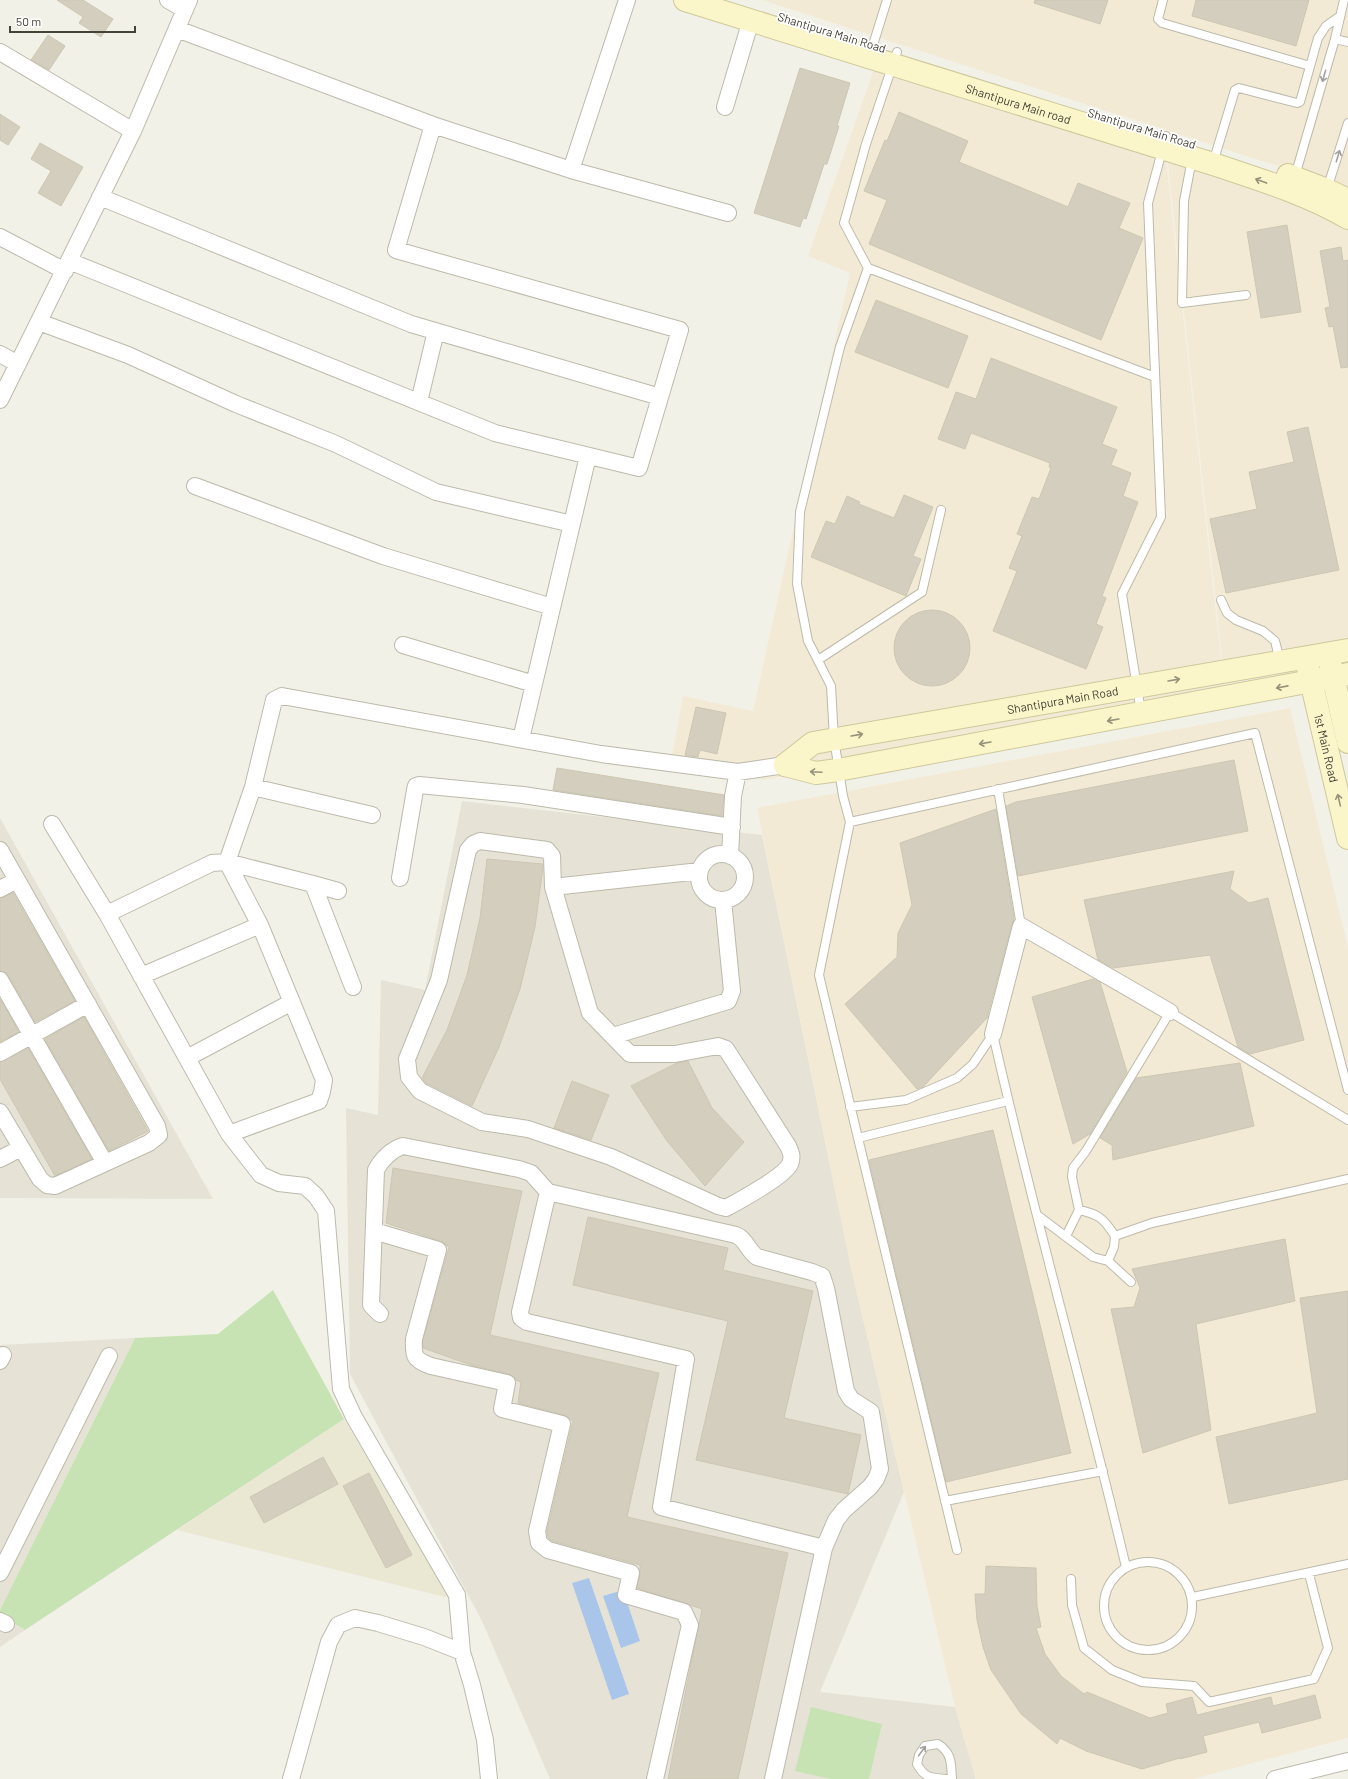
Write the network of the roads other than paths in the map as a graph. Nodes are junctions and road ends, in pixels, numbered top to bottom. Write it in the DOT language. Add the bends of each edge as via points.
graph roads {
  1 [pos="168,0"];
  2 [pos="627,0"];
  3 [pos="686,0"];
  4 [pos="727,0"];
  5 [pos="887,0"];
  6 [pos="1163,0"];
  7 [pos="1344,0"];
  8 [pos="187,5"];
  9 [pos="1340,16"];
  10 [pos="750,20"];
  11 [pos="176,29"];
  12 [pos="1335,39"];
  13 [pos="1348,42"];
  14 [pos="873,45"];
  15 [pos="0,52"];
  16 [pos="895,58"];
  17 [pos="1310,66"];
  18 [pos="725,107"];
  19 [pos="1348,123"];
  20 [pos="433,125"];
  21 [pos="133,131"];
  22 [pos="1164,142"];
  23 [pos="1192,157"];
  24 [pos="1215,158"];
  25 [pos="571,170"];
  26 [pos="1293,184"];
  27 [pos="100,197"];
  28 [pos="1325,197"];
  29 [pos="1348,200"];
  30 [pos="728,213"];
  31 [pos="1348,218"];
  32 [pos="0,237"];
  33 [pos="67,266"];
  34 [pos="868,268"];
  35 [pos="1246,295"];
  36 [pos="39,322"];
  37 [pos="436,331"];
  38 [pos="0,354"];
  39 [pos="18,364"];
  40 [pos="1154,377"];
  41 [pos="660,397"];
  42 [pos="0,400"];
  43 [pos="419,402"];
  44 [pos="588,456"];
  45 [pos="195,486"];
  46 [pos="941,510"];
  47 [pos="572,524"];
  48 [pos="1221,600"];
  49 [pos="552,607"];
  50 [pos="403,645"];
  51 [pos="1338,652"];
  52 [pos="1305,657"];
  53 [pos="818,660"];
  54 [pos="1280,662"];
  55 [pos="1340,676"];
  56 [pos="1311,681"];
  57 [pos="534,684"];
  58 [pos="1136,687"];
  59 [pos="1141,714"];
  60 [pos="521,739"];
  61 [pos="834,739"];
  62 [pos="1348,742"];
  63 [pos="785,765"];
  64 [pos="838,770"];
  65 [pos="738,772"];
  66 [pos="253,787"];
  67 [pos="998,789"];
  68 [pos="372,815"];
  69 [pos="850,822"];
  70 [pos="52,824"];
  71 [pos="732,827"];
  72 [pos="1348,838"];
  73 [pos="0,850"];
  74 [pos="730,856"];
  75 [pos="227,862"];
  76 [pos="700,871"];
  77 [pos="400,878"];
  78 [pos="17,880"];
  79 [pos="313,884"];
  80 [pos="553,887"];
  81 [pos="0,889"];
  82 [pos="338,891"];
  83 [pos="723,900"];
  84 [pos="107,914"];
  85 [pos="260,925"];
  86 [pos="1021,926"];
  87 [pos="141,976"];
  88 [pos="0,980"];
  89 [pos="353,987"];
  90 [pos="292,1002"];
  91 [pos="88,1004"];
  92 [pos="1170,1012"];
  93 [pos="993,1034"];
  94 [pos="32,1036"];
  95 [pos="613,1036"];
  96 [pos="0,1053"];
  97 [pos="187,1058"];
  98 [pos="1348,1090"];
  99 [pos="1008,1102"];
  100 [pos="850,1107"];
  101 [pos="0,1112"];
  102 [pos="1348,1120"];
  103 [pos="229,1134"];
  104 [pos="858,1138"];
  105 [pos="21,1148"];
  106 [pos="0,1159"];
  107 [pos="105,1163"];
  108 [pos="1348,1179"];
  109 [pos="548,1192"];
  110 [pos="1079,1210"];
  111 [pos="1037,1215"];
  112 [pos="374,1231"];
  113 [pos="1066,1236"];
  114 [pos="1115,1236"];
  115 [pos="1108,1261"];
  116 [pos="1131,1282"];
  117 [pos="380,1314"];
  118 [pos="109,1356"];
  119 [pos="1103,1471"];
  120 [pos="945,1501"];
  121 [pos="824,1548"];
  122 [pos="956,1550"];
  123 [pos="1348,1564"];
  124 [pos="1126,1567"];
  125 [pos="0,1573"];
  126 [pos="1308,1574"];
  127 [pos="1071,1578"];
  128 [pos="1193,1597"];
  129 [pos="462,1652"];
  130 [pos="1348,1761"];
  131 [pos="291,1779"];
  132 [pos="489,1779"];
  133 [pos="655,1779"];
  134 [pos="773,1779"];
  135 [pos="948,1779"];
  136 [pos="952,1779"];
  137 [pos="1275,1779"];
  1 -- 8 [label="street"];
  2 -- 25 [label="street"];
  3 -- 10 [label="street, Shantipura Main road"];
  4 -- 14 [label="street, Shantipura Main Road"];
  5 -- 14 [label="lane"];
  6 -- 17 [label="lane" via="1158,19 1162,23"];
  7 -- 9 [label="lane"];
  8 -- 11 [label="street"];
  9 -- 12 [label="lane"];
  9 -- 17 [label="lane" via="1321,32"];
  10 -- 16 [label="street, Shantipura Main road"];
  10 -- 18 [label="street"];
  11 -- 20 [label="street"];
  11 -- 21 [label="street"];
  12 -- 13 [label="lane"];
  12 -- 26 [label="lane, one-way"];
  14 -- 16 [label="street, Shantipura Main Road"];
  15 -- 21 [label="street"];
  16 -- 22 [label="street, Shantipura Main Road"];
  16 -- 34 [label="lane" via="866,144 844,223"];
  17 -- 24 [label="lane" via="1299,103 1239,88 1235,90"];
  28 -- 19 [label="lane, one-way"];
  20 -- 25 [label="street"];
  20 -- 41 [label="street" via="396,250 680,330"];
  21 -- 27 [label="street"];
  22 -- 23 [label="street, Shantipura Main road"];
  22 -- 24 [label="street, Shantipura Main Road"];
  22 -- 40 [label="lane" via="1148,203"];
  23 -- 24 [label="street, Shantipura Main road"];
  23 -- 35 [label="lane" via="1184,201 1182,303"];
  24 -- 26 [label="street, Shantipura Main Road"];
  25 -- 30 [label="street"];
  26 -- 28 [label="street, Shantipura Main Road"];
  27 -- 33 [label="street"];
  27 -- 37 [label="street" via="411,324"];
  28 -- 29 [label="street, Shantipura Main Road"];
  28 -- 31 [label="street"];
  32 -- 33 [label="street"];
  33 -- 36 [label="street"];
  33 -- 43 [label="street"];
  34 -- 40 [label="lane"];
  34 -- 53 [label="lane" via="840,347 800,512 797,584 808,641"];
  36 -- 39 [label="street"];
  36 -- 47 [label="street" via="128,355 236,404 336,444 436,492"];
  37 -- 41 [label="street"];
  37 -- 43 [label="street"];
  38 -- 39 [label="street"];
  39 -- 42 [label="street"];
  40 -- 58 [label="lane" via="1160,517 1122,594"];
  41 -- 44 [label="street" via="639,468"];
  43 -- 44 [label="street" via="495,434"];
  44 -- 47 [label="street"];
  45 -- 49 [label="street" via="383,556"];
  46 -- 53 [label="lane" via="922,592"];
  47 -- 49 [label="street"];
  48 -- 54 [label="lane" via="1227,613 1232,617 1263,631 1275,641"];
  49 -- 57 [label="street"];
  50 -- 57 [label="street"];
  51 -- 52 [label="street, Shantipura Main Road"];
  51 -- 55 [label="street, 1st Main Road"];
  52 -- 54 [label="street, Shantipura Main Road"];
  52 -- 56 [label="street, 1st Main Road"];
  53 -- 61 [label="lane" via="831,686"];
  58 -- 54 [label="street, Shantipura Main Road, one-way"];
  55 -- 56 [label="street"];
  55 -- 62 [label="street, 1st Main Road"];
  56 -- 59 [label="street, one-way"];
  72 -- 56 [label="street, 1st Main Road, one-way"];
  57 -- 60 [label="street"];
  58 -- 59 [label="lane"];
  61 -- 58 [label="street, Shantipura Main Road, one-way"];
  59 -- 64 [label="street, one-way"];
  60 -- 65 [label="street" via="601,754"];
  60 -- 66 [label="street" via="282,696 274,700 272,706"];
  61 -- 63 [label="street, Shantipura Main Road" via="813,743"];
  61 -- 64 [label="lane"];
  64 -- 63 [label="street, one-way" via="816,773"];
  63 -- 65 [label="street"];
  64 -- 69 [label="lane"];
  65 -- 71 [label="street" via="733,796"];
  66 -- 68 [label="street"];
  66 -- 75 [label="street"];
  67 -- 69 [label="lane"];
  67 -- 86 [label="lane"];
  67 -- 98 [label="lane" via="1255,733"];
  69 -- 100 [label="lane" via="819,975"];
  70 -- 84 [label="street"];
  71 -- 74 [label="street"];
  71 -- 77 [label="street" via="523,795 419,785 415,790"];
  73 -- 78 [label="street"];
  74 -- 76 [label="street" via="715,855 708,859"];
  74 -- 83 [label="street" via="741,865 745,879 739,893"];
  75 -- 79 [label="street"];
  75 -- 84 [label="street" via="212,863"];
  75 -- 85 [label="street"];
  76 -- 80 [label="street"];
  76 -- 83 [label="street" via="699,878 705,892 711,897"];
  78 -- 81 [label="street"];
  78 -- 91 [label="street"];
  79 -- 82 [label="street"];
  79 -- 89 [label="street"];
  80 -- 95 [label="street" via="590,1013"];
  80 -- 95 [label="street" via="552,856 547,850 480,841 472,844 468,850 439,980 407,1059 409,1077 420,1091 482,1122 528,1129 611,1157 726,1208 783,1173 790,1165 792,1155 788,1146 726,1049 718,1046 675,1054 630,1054"];
  83 -- 95 [label="street" via="732,990 728,1001"];
  84 -- 87 [label="street"];
  85 -- 87 [label="street"];
  85 -- 90 [label="street"];
  86 -- 92 [label="street"];
  86 -- 93 [label="street"];
  87 -- 97 [label="street"];
  88 -- 94 [label="street"];
  90 -- 97 [label="street"];
  90 -- 103 [label="street" via="324,1080 319,1101"];
  91 -- 94 [label="street"];
  91 -- 107 [label="street" via="157,1126 159,1135 149,1143"];
  92 -- 102 [label="lane"];
  92 -- 110 [label="lane" via="1086,1151 1073,1168 1072,1177"];
  93 -- 99 [label="lane"];
  93 -- 100 [label="lane" via="973,1064 957,1078 906,1100"];
  94 -- 96 [label="street"];
  94 -- 107 [label="street"];
  97 -- 103 [label="street"];
  99 -- 104 [label="lane"];
  99 -- 111 [label="lane"];
  100 -- 104 [label="lane"];
  101 -- 105 [label="street"];
  103 -- 129 [label="street" via="261,1175 279,1183 305,1186 316,1196 326,1212 341,1389 354,1417 457,1595"];
  104 -- 120 [label="lane"];
  105 -- 106 [label="street"];
  105 -- 107 [label="street" via="40,1179 47,1185 55,1186"];
  108 -- 114 [label="lane" via="1152,1223"];
  109 -- 112 [label="street" via="531,1173 403,1146 396,1148 376,1170"];
  109 -- 121 [label="street" via="736,1235 741,1237 757,1258 822,1276 846,1391 851,1399 871,1412 880,1469 870,1488 836,1520"];
  109 -- 121 [label="street" via="520,1312 521,1318 527,1322 686,1359 661,1507"];
  110 -- 113 [label="lane"];
  110 -- 114 [label="lane" via="1093,1213 1105,1221"];
  111 -- 113 [label="lane"];
  111 -- 119 [label="lane"];
  112 -- 117 [label="street" via="371,1306"];
  112 -- 133 [label="street" via="438,1250 414,1339 416,1358 431,1366 507,1383 502,1409 562,1424 537,1530 539,1543 548,1550 631,1573 626,1595 684,1612 690,1625"];
  113 -- 115 [label="lane" via="1093,1257"];
  114 -- 115 [label="lane" via="1114,1247"];
  115 -- 116 [label="lane"];
  118 -- 125 [label="street"];
  119 -- 120 [label="lane"];
  119 -- 124 [label="lane"];
  120 -- 122 [label="lane"];
  121 -- 134 [label="street"];
  123 -- 126 [label="lane"];
  124 -- 128 [label="lane" via="1139,1562 1167,1565 1179,1573 1188,1584"];
  124 -- 128 [label="lane" via="1114,1577 1106,1590 1104,1605 1106,1620 1114,1634 1125,1644 1140,1650 1155,1650 1170,1645 1181,1637 1189,1625"];
  126 -- 127 [label="lane" via="1328,1648 1314,1679 1209,1702 1194,1686 1142,1682 1112,1670 1084,1648 1072,1605"];
  126 -- 128 [label="lane"];
  129 -- 131 [label="street" via="378,1623 355,1618 338,1625 329,1642"];
  129 -- 132 [label="street" via="485,1740"];
  130 -- 137 [label="street"];
  135 -- 136 [label="lane, one-way" via="922,1774 917,1764 919,1754 926,1746 938,1744 945,1749 949,1755"];
}
